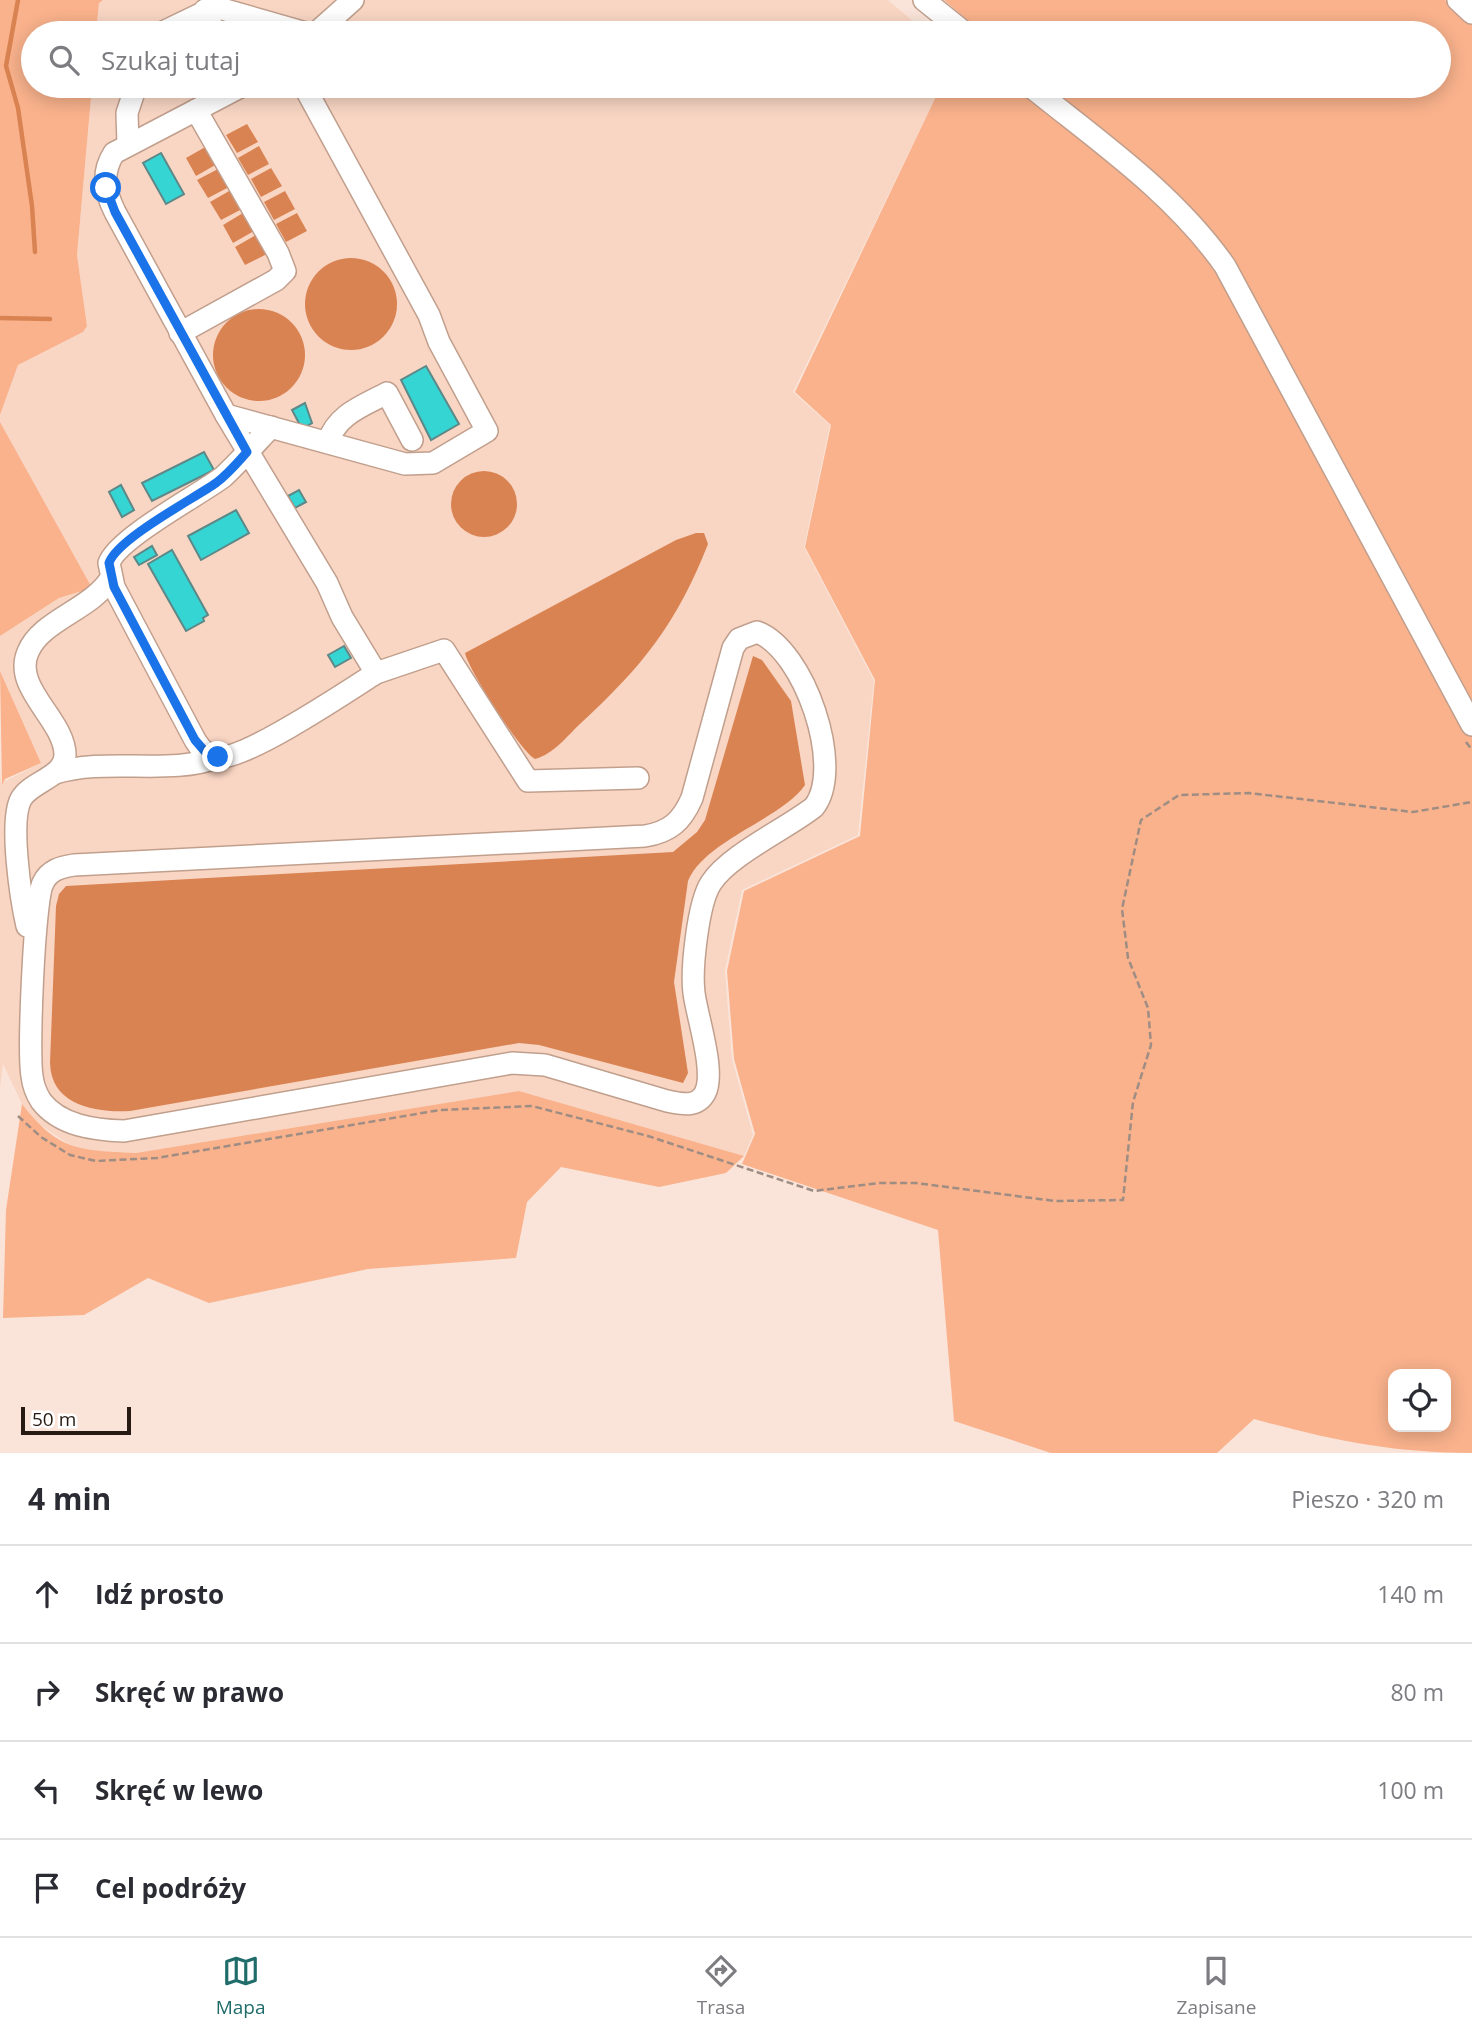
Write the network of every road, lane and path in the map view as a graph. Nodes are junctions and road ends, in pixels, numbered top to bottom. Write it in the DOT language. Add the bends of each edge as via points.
graph roads {
  1 [pos="353,0"];
  2 [pos="924,0"];
  3 [pos="1458,0"];
  4 [pos="205,10"];
  5 [pos="1472,13"];
  6 [pos="184,21"];
  7 [pos="210,21"];
  8 [pos="267,21"];
  9 [pos="329,21"];
  10 [pos="950,21"];
  11 [pos="132,98"];
  12 [pos="219,98"];
  13 [pos="311,98"];
  14 [pos="1045,98"];
  15 [pos="196,110"];
  16 [pos="128,144"];
  17 [pos="180,332"];
  18 [pos="226,415"];
  19 [pos="271,427"];
  20 [pos="412,440"];
  21 [pos="328,442"];
  22 [pos="247,452"];
  23 [pos="111,578"];
  24 [pos="376,674"];
  25 [pos="1468,731"];
  26 [pos="1472,750"];
  27 [pos="218,757"];
  28 [pos="55,773"];
  29 [pos="638,778"];
  30 [pos="1472,802"];
  31 [pos="36,943"];
  32 [pos="18,1116"];
  1 -- 9 [label="street"];
  2 -- 10 [label="street"];
  3 -- 5 [label="street"];
  4 -- 6 [label="street"];
  4 -- 7 [label="street"];
  4 -- 8 [label="street" via="225,8"];
  11 -- 16 [label="street" via="127,113"];
  12 -- 15 [label="street"];
  13 -- 21 [label="street" via="487,431 424,465"];
  14 -- 25 [label="street" via="1171,202 1200,230 1225,266"];
  15 -- 16 [label="street"];
  15 -- 17 [label="street" via="285,271"];
  16 -- 17 [label="street" via="109,161 108,195"];
  17 -- 18 [label="street"];
  18 -- 19 [label="street"];
  18 -- 22 [label="street"];
  19 -- 21 [label="street"];
  19 -- 22 [label="street"];
  20 -- 21 [label="street" via="387,393 344,416"];
  22 -- 23 [label="street" via="214,484 116,550 109,563"];
  22 -- 24 [label="street" via="316,563"];
  23 -- 27 [label="street" via="195,740 208,755"];
  23 -- 28 [label="street" via="93,599 42,634 26,658 32,685 63,746 63,762"];
  24 -- 27 [label="street" via="254,745 230,757"];
  24 -- 29 [label="street" via="444,650 528,781"];
  25 -- 26 [label="path"];
  27 -- 28 [label="street" via="187,764 97,764"];
  28 -- 31 [label="street" via="26,792 16,816 24,908"];
  30 -- 32 [label="path" via="1413,812 1249,793 1179,795 1141,820 1122,909 1128,958 1148,1008 1151,1045 1133,1102 1123,1200 1055,1201 916,1183 814,1191 648,1136 532,1106 440,1110 157,1158 96,1161 70,1155"];
  31 -- 31 [label="street" via="34,1088 53,1113 85,1127 143,1129 529,1062 690,1104 699,1101 708,1082 693,979 705,899 712,882 730,865 804,815 820,798 825,768 812,698 803,679 766,635 757,632 739,639 688,808 675,825 656,834 64,867 48,875 39,892"];
}
